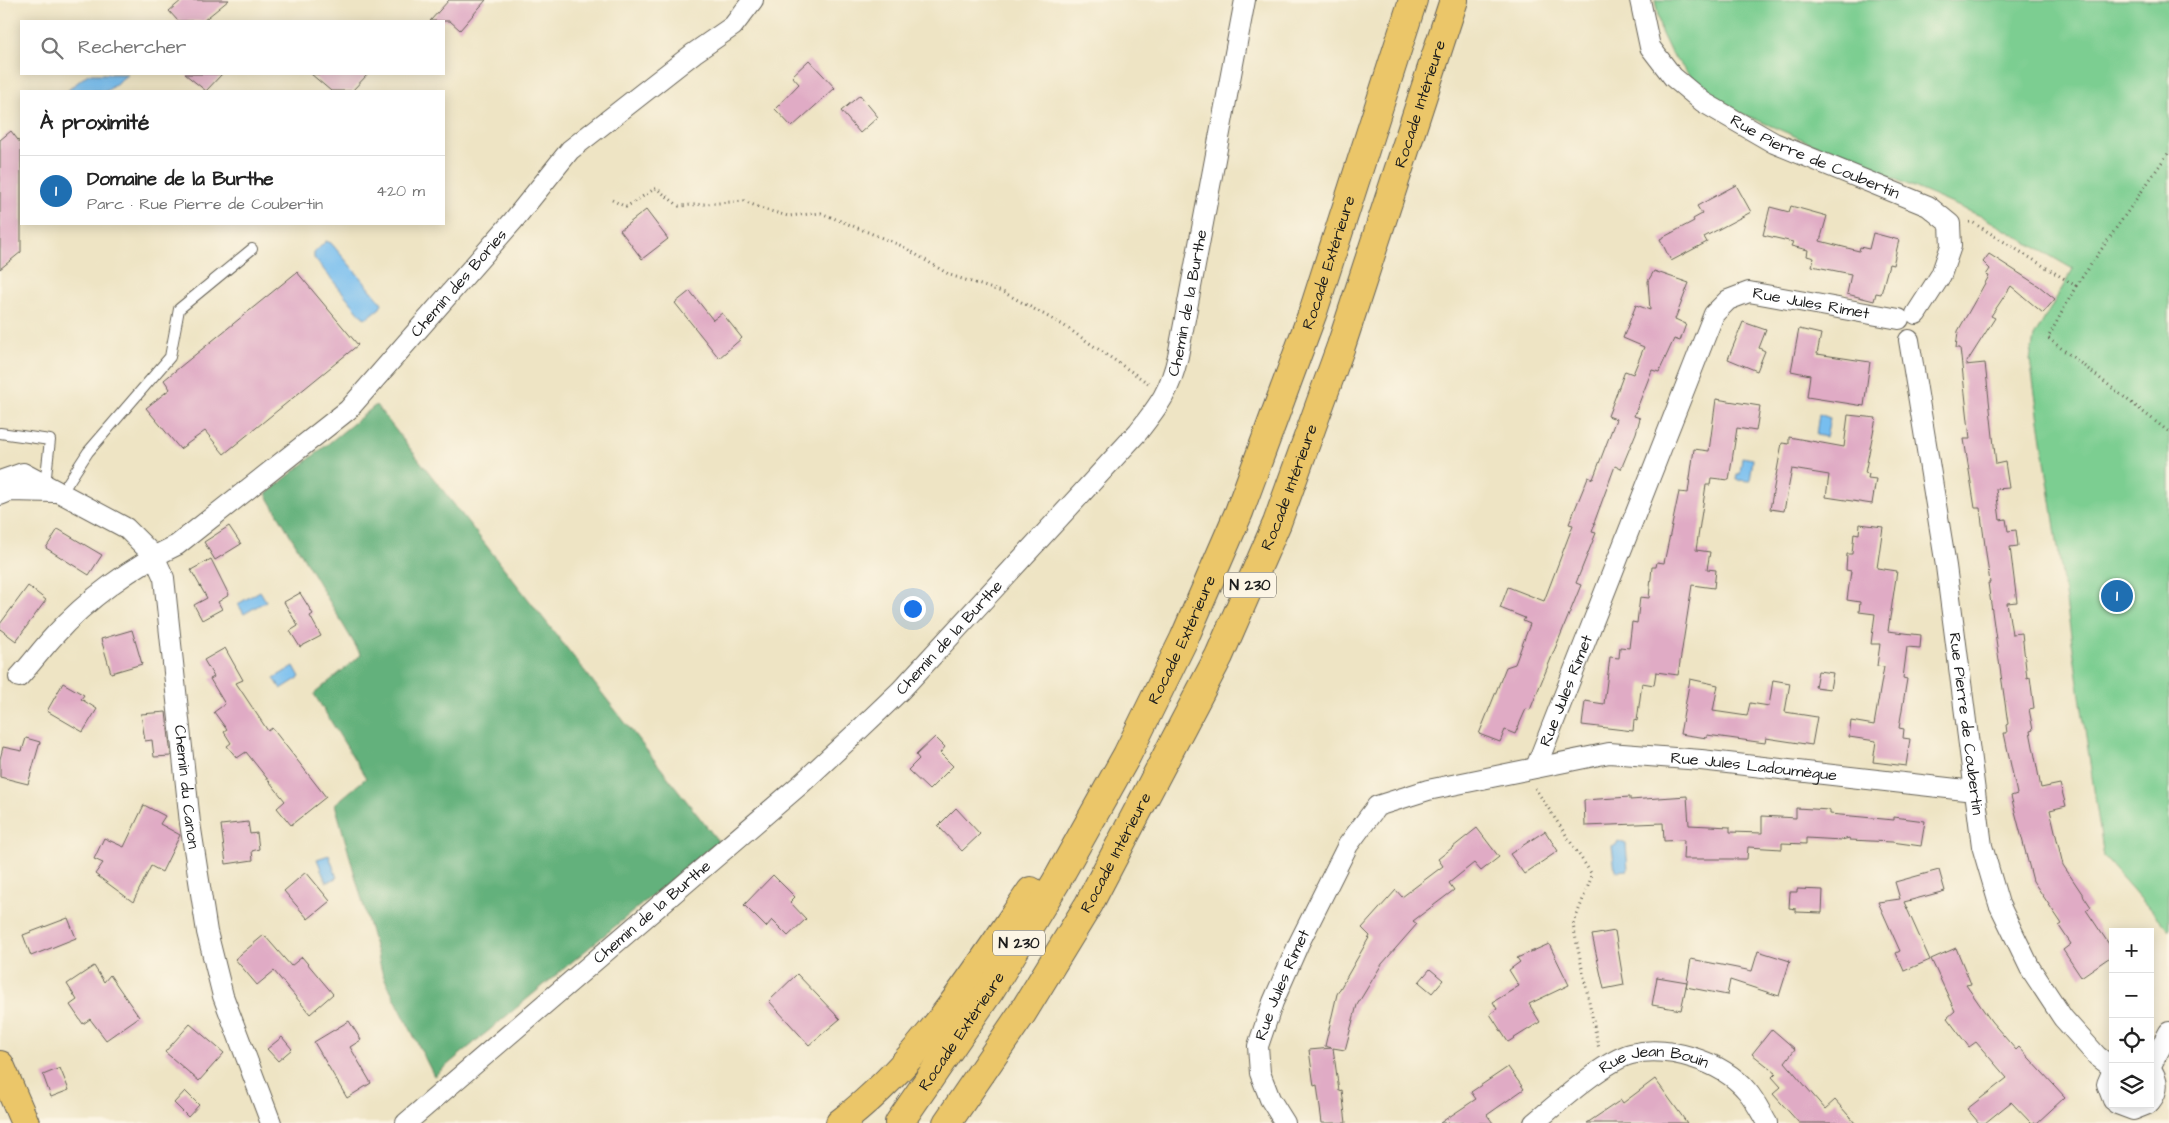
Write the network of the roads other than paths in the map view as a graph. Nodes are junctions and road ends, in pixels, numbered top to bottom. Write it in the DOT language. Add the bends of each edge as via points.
graph roads {
  1 [pos="753,0"];
  2 [pos="1245,0"];
  3 [pos="1413,0"];
  4 [pos="1454,0"];
  5 [pos="1640,0"];
  6 [pos="252,249"];
  7 [pos="1908,317"];
  8 [pos="0,433"];
  9 [pos="0,480"];
  10 [pos="53,488"];
  11 [pos="0,495"];
  12 [pos="154,556"];
  13 [pos="20,677"];
  14 [pos="1127,755"];
  15 [pos="1529,769"];
  16 [pos="1974,792"];
  17 [pos="1023,1012"];
  18 [pos="2169,1032"];
  19 [pos="2152,1063"];
  20 [pos="0,1065"];
  21 [pos="2109,1066"];
  22 [pos="2154,1074"];
  23 [pos="2154,1090"];
  24 [pos="25,1123"];
  25 [pos="271,1123"];
  26 [pos="406,1123"];
  27 [pos="840,1123"];
  28 [pos="899,1123"];
  29 [pos="947,1123"];
  30 [pos="965,1123"];
  31 [pos="1285,1123"];
  32 [pos="1534,1123"];
  33 [pos="1768,1123"];
  1 -- 12 [label="street, Chemin des Bories" via="733,26 570,150 513,221 348,410 177,544"];
  2 -- 26 [label="street, Chemin de la Burthe" via="1172,382 1138,432 894,696 801,784"];
  3 -- 14 [label="main road, Rocade Extérieure / N 230" via="1313,312 1239,512 1184,640"];
  4 -- 17 [label="main road, Rocade Intérieure / N 230" via="1341,346 1277,523 1219,656 1089,904"];
  5 -- 7 [label="street, Rue Pierre de Coubertin" via="1650,47 1673,78 1703,102 1774,143 1928,206 1950,224 1951,246 1941,275"];
  6 -- 10 [label="lane" via="179,309 170,357"];
  7 -- 15 [label="street, Rue Jules Rimet" via="1749,292 1728,300 1714,314"];
  7 -- 16 [label="street, Rue Pierre de Coubertin" via="1923,321 1924,330 1918,338 1909,340 1946,566"];
  8 -- 10 [label="lane" via="50,440"];
  9 -- 10 [label="street, Chemin du Canon" via="23,473"];
  10 -- 11 [label="street" via="10,491"];
  10 -- 12 [label="street, Chemin du Canon" via="126,528"];
  12 -- 13 [label="street, Chemin des Bories" via="100,594 54,635"];
  12 -- 25 [label="street, Chemin du Canon" via="164,578 190,823 207,932 223,996"];
  14 -- 27 [label="main road" via="942,1019 909,1060 867,1103"];
  14 -- 28 [label="main road, Rocade Extérieure / N 230" via="992,989"];
  15 -- 16 [label="street, Rue Jules Ladoumègue" via="1609,753 1701,760"];
  15 -- 31 [label="street, Rue Jules Rimet" via="1428,790 1377,806 1348,845 1295,952 1258,1046 1260,1073 1270,1099"];
  16 -- 21 [label="street, Rue Pierre de Coubertin" via="1982,846 1999,904 2030,968 2063,1018"];
  17 -- 29 [label="main road, Rocade Intérieure / N 230"];
  17 -- 30 [label="main road"];
  18 -- 19 [label="street"];
  20 -- 24 [label="main road"];
  22 -- 23 [label="street" via="2157,1087"];
  32 -- 33 [label="street, Rue Jean Bouin" via="1603,1069 1630,1054 1665,1052 1694,1057 1717,1068 1746,1090"];
}
